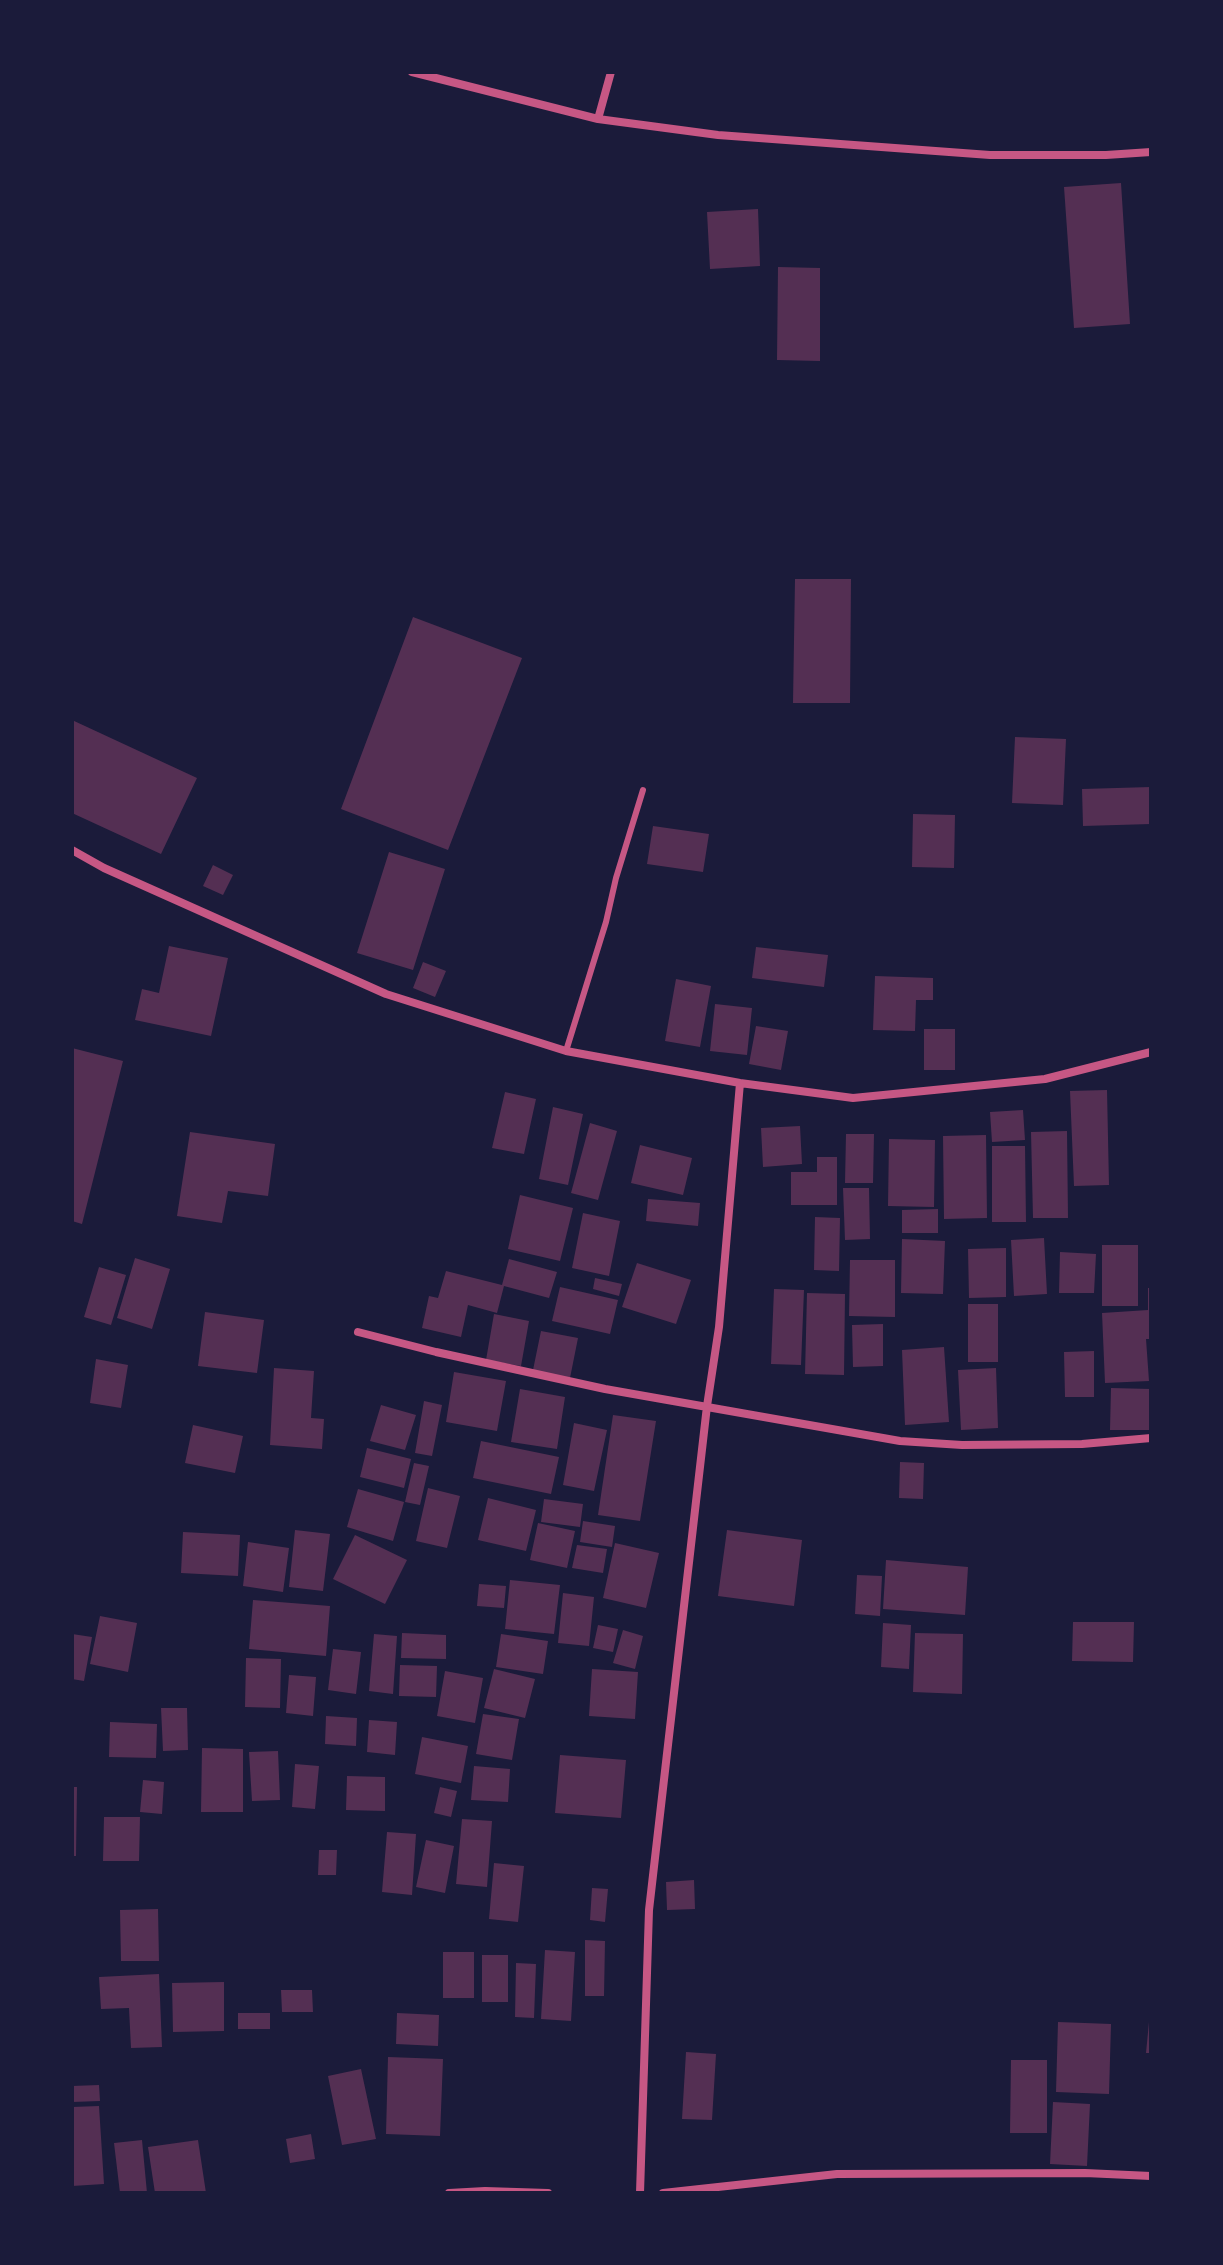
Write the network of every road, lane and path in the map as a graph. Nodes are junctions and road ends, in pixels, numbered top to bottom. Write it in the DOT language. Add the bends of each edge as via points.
graph roads {
  1 [pos="412,72"];
  2 [pos="611,72"];
  3 [pos="598,119"];
  4 [pos="1151,152"];
  5 [pos="643,790"];
  6 [pos="72,850"];
  7 [pos="566,1051"];
  8 [pos="1151,1052"];
  9 [pos="740,1083"];
  10 [pos="358,1332"];
  11 [pos="707,1406"];
  12 [pos="1151,1438"];
  13 [pos="1151,2176"];
  14 [pos="449,2193"];
  15 [pos="548,2193"];
  16 [pos="640,2193"];
  17 [pos="663,2193"];
  1 -- 3 [label="street"];
  2 -- 3 [label="street"];
  3 -- 4 [label="street" via="718,135 990,155"];
  5 -- 7 [label="lane"];
  6 -- 7 [label="street" via="386,994"];
  7 -- 9 [label="street"];
  8 -- 9 [label="street" via="1045,1079 853,1098"];
  9 -- 11 [label="street"];
  10 -- 11 [label="street" via="605,1389"];
  11 -- 12 [label="street" via="900,1441 1037,1445"];
  11 -- 16 [label="street" via="649,1910"];
  13 -- 17 [label="street" via="837,2174"];
  14 -- 15 [label="street"];
}
